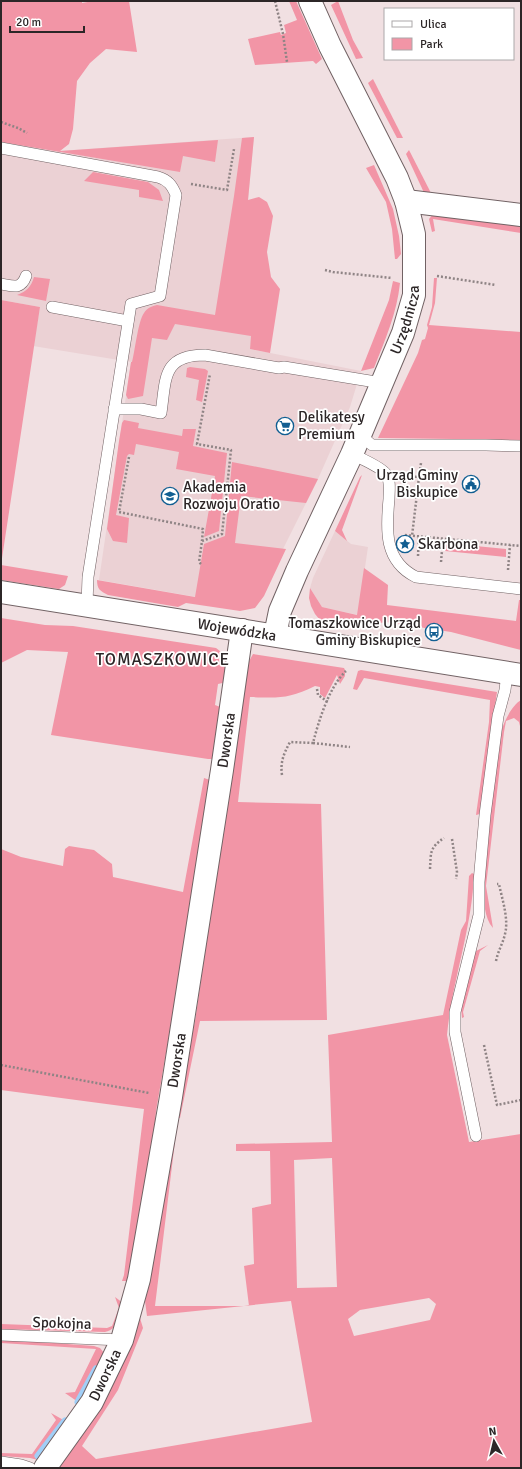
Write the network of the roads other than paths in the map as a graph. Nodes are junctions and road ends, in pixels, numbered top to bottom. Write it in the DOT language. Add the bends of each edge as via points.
graph roads {
  1 [pos="310,1"];
  2 [pos="1,148"];
  3 [pos="406,201"];
  4 [pos="521,216"];
  5 [pos="26,276"];
  6 [pos="1,284"];
  7 [pos="52,308"];
  8 [pos="128,321"];
  9 [pos="382,383"];
  10 [pos="114,409"];
  11 [pos="356,444"];
  12 [pos="521,446"];
  13 [pos="521,589"];
  14 [pos="1,592"];
  15 [pos="87,604"];
  16 [pos="242,630"];
  17 [pos="275,635"];
  18 [pos="514,674"];
  19 [pos="476,1136"];
  20 [pos="1,1335"];
  21 [pos="122,1340"];
  22 [pos="1,1462"];
  23 [pos="30,1468"];
  24 [pos="45,1468"];
  1 -- 3 [label="street, Urzędnicza"];
  2 -- 8 [label="lane" via="158,176 169,182 176,195 160,296 131,304"];
  3 -- 4 [label="street"];
  3 -- 9 [label="street, Urzędnicza" via="414,234 414,295 403,333"];
  5 -- 6 [label="lane" via="20,286"];
  7 -- 8 [label="lane"];
  8 -- 10 [label="lane"];
  9 -- 10 [label="lane" via="194,355 184,357 170,367 161,413 141,409"];
  9 -- 11 [label="street, Urzędnicza"];
  10 -- 15 [label="lane" via="88,577"];
  11 -- 12 [label="lane"];
  11 -- 13 [label="lane" via="387,475 390,487 387,533 392,553 399,566 416,577"];
  11 -- 17 [label="street, Urzędnicza" via="296,571 280,611"];
  14 -- 15 [label="street, Wojewódzka"];
  15 -- 16 [label="street, Wojewódzka"];
  16 -- 17 [label="street, Wojewódzka"];
  16 -- 21 [label="street, Dworska" via="171,1097 139,1279"];
  17 -- 18 [label="street, Wojewódzka"];
  18 -- 19 [label="lane" via="505,690 498,716 485,815 479,915 455,1012 455,1032"];
  20 -- 21 [label="lane, Spokojna"];
  21 -- 24 [label="street, Dworska" via="92,1402"];
  22 -- 23 [label="lane" via="21,1464"];
}
